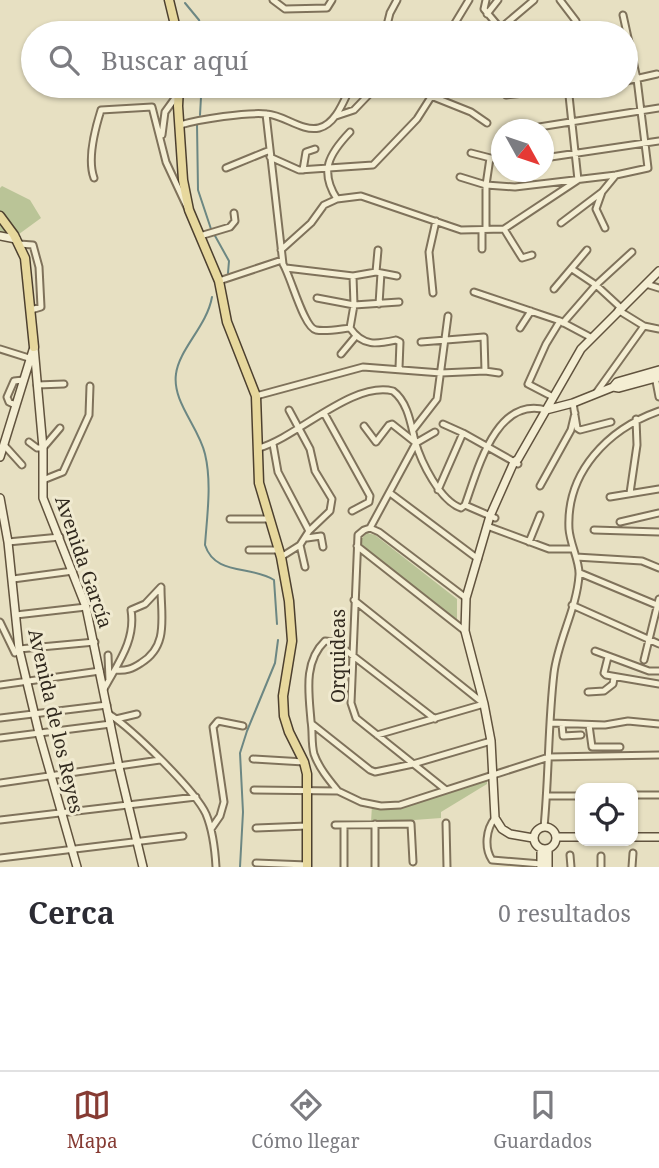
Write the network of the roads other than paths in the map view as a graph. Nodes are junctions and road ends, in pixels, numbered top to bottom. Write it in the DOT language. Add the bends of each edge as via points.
graph roads {
  1 [pos="169,0"];
  2 [pos="273,0"];
  3 [pos="332,0"];
  4 [pos="397,0"];
  5 [pos="469,0"];
  6 [pos="486,0"];
  7 [pos="498,0"];
  8 [pos="534,0"];
  9 [pos="559,0"];
  10 [pos="488,14"];
  11 [pos="623,15"];
  12 [pos="174,21"];
  13 [pos="388,21"];
  14 [pos="456,21"];
  15 [pos="494,21"];
  16 [pos="508,21"];
  17 [pos="576,21"];
  18 [pos="624,21"];
  19 [pos="657,75"];
  20 [pos="638,79"];
  21 [pos="638,87"];
  22 [pos="174,98"];
  23 [pos="179,98"];
  24 [pos="344,98"];
  25 [pos="366,98"];
  26 [pos="430,98"];
  27 [pos="436,98"];
  28 [pos="569,98"];
  29 [pos="659,108"];
  30 [pos="641,110"];
  31 [pos="266,114"];
  32 [pos="334,117"];
  33 [pos="572,121"];
  34 [pos="487,123"];
  35 [pos="554,124"];
  36 [pos="180,125"];
  37 [pos="350,132"];
  38 [pos="162,140"];
  39 [pos="659,141"];
  40 [pos="646,143"];
  41 [pos="315,149"];
  42 [pos="270,153"];
  43 [pos="471,153"];
  44 [pos="576,153"];
  45 [pos="554,156"];
  46 [pos="490,158"];
  47 [pos="326,167"];
  48 [pos="226,168"];
  49 [pos="303,170"];
  50 [pos="616,175"];
  51 [pos="460,177"];
  52 [pos="94,178"];
  53 [pos="579,180"];
  54 [pos="486,185"];
  55 [pos="601,192"];
  56 [pos="337,199"];
  57 [pos="189,210"];
  58 [pos="234,213"];
  59 [pos="0,216"];
  60 [pos="436,221"];
  61 [pos="562,223"];
  62 [pos="605,228"];
  63 [pos="505,229"];
  64 [pos="484,230"];
  65 [pos="0,236"];
  66 [pos="200,236"];
  67 [pos="18,241"];
  68 [pos="281,250"];
  69 [pos="378,250"];
  70 [pos="482,250"];
  71 [pos="587,250"];
  72 [pos="632,252"];
  73 [pos="532,255"];
  74 [pos="282,260"];
  75 [pos="286,268"];
  76 [pos="572,269"];
  77 [pos="659,271"];
  78 [pos="378,273"];
  79 [pos="353,276"];
  80 [pos="397,276"];
  81 [pos="219,281"];
  82 [pos="646,284"];
  83 [pos="596,285"];
  84 [pos="659,288"];
  85 [pos="554,289"];
  86 [pos="474,292"];
  87 [pos="433,293"];
  88 [pos="317,298"];
  89 [pos="399,302"];
  90 [pos="379,304"];
  91 [pos="354,305"];
  92 [pos="620,309"];
  93 [pos="531,312"];
  94 [pos="449,316"];
  95 [pos="562,322"];
  96 [pos="644,326"];
  97 [pos="350,328"];
  98 [pos="520,328"];
  99 [pos="659,329"];
  100 [pos="356,336"];
  101 [pos="592,338"];
  102 [pos="446,340"];
  103 [pos="421,342"];
  104 [pos="34,347"];
  105 [pos="0,349"];
  106 [pos="341,354"];
  107 [pos="32,359"];
  108 [pos="399,368"];
  109 [pos="485,370"];
  110 [pos="441,373"];
  111 [pos="499,373"];
  112 [pos="657,374"];
  113 [pos="64,384"];
  114 [pos="37,385"];
  115 [pos="90,386"];
  116 [pos="596,393"];
  117 [pos="256,396"];
  118 [pos="553,397"];
  119 [pos="659,397"];
  120 [pos="573,403"];
  121 [pos="289,410"];
  122 [pos="546,410"];
  123 [pos="659,411"];
  124 [pos="324,413"];
  125 [pos="575,413"];
  126 [pos="636,419"];
  127 [pos="611,422"];
  128 [pos="443,424"];
  129 [pos="364,426"];
  130 [pos="298,427"];
  131 [pos="60,428"];
  132 [pos="413,430"];
  133 [pos="435,432"];
  134 [pos="463,433"];
  135 [pos="29,442"];
  136 [pos="416,443"];
  137 [pos="273,444"];
  138 [pos="488,447"];
  139 [pos="43,448"];
  140 [pos="259,448"];
  141 [pos="1,452"];
  142 [pos="517,462"];
  143 [pos="22,465"];
  144 [pos="43,480"];
  145 [pos="540,486"];
  146 [pos="659,489"];
  147 [pos="438,490"];
  148 [pos="390,493"];
  149 [pos="630,493"];
  150 [pos="610,497"];
  151 [pos="0,498"];
  152 [pos="465,505"];
  153 [pos="352,511"];
  154 [pos="659,513"];
  155 [pos="540,515"];
  156 [pos="492,517"];
  157 [pos="230,519"];
  158 [pos="269,519"];
  159 [pos="620,523"];
  160 [pos="370,528"];
  161 [pos="488,528"];
  162 [pos="594,530"];
  163 [pos="309,531"];
  164 [pos="659,532"];
  165 [pos="60,537"];
  166 [pos="307,538"];
  167 [pos="8,542"];
  168 [pos="529,542"];
  169 [pos="300,545"];
  170 [pos="357,546"];
  171 [pos="323,547"];
  172 [pos="572,549"];
  173 [pos="249,550"];
  174 [pos="280,553"];
  175 [pos="576,558"];
  176 [pos="478,559"];
  177 [pos="305,567"];
  178 [pos="659,568"];
  179 [pos="73,571"];
  180 [pos="580,573"];
  181 [pos="13,579"];
  182 [pos="466,598"];
  183 [pos="354,600"];
  184 [pos="658,603"];
  185 [pos="572,605"];
  186 [pos="86,607"];
  187 [pos="16,615"];
  188 [pos="0,622"];
  189 [pos="465,631"];
  190 [pos="649,640"];
  191 [pos="95,642"];
  192 [pos="659,644"];
  193 [pos="17,651"];
  194 [pos="595,651"];
  195 [pos="108,655"];
  196 [pos="352,655"];
  197 [pos="608,657"];
  198 [pos="644,660"];
  199 [pos="115,670"];
  200 [pos="100,671"];
  201 [pos="659,671"];
  202 [pos="614,678"];
  203 [pos="109,680"];
  204 [pos="27,683"];
  205 [pos="659,684"];
  206 [pos="0,685"];
  207 [pos="104,689"];
  208 [pos="588,692"];
  209 [pos="484,704"];
  210 [pos="107,705"];
  211 [pos="36,714"];
  212 [pos="137,714"];
  213 [pos="0,718"];
  214 [pos="112,719"];
  215 [pos="435,719"];
  216 [pos="551,723"];
  217 [pos="312,724"];
  218 [pos="562,724"];
  219 [pos="659,724"];
  220 [pos="589,725"];
  221 [pos="243,726"];
  222 [pos="39,733"];
  223 [pos="377,735"];
  224 [pos="581,735"];
  225 [pos="0,738"];
  226 [pos="491,741"];
  227 [pos="620,747"];
  228 [pos="659,755"];
  229 [pos="549,757"];
  230 [pos="253,759"];
  231 [pos="160,760"];
  232 [pos="304,762"];
  233 [pos="413,764"];
  234 [pos="119,767"];
  235 [pos="492,774"];
  236 [pos="52,777"];
  237 [pos="0,783"];
  238 [pos="254,790"];
  239 [pos="446,790"];
  240 [pos="308,792"];
  241 [pos="338,792"];
  242 [pos="638,795"];
  243 [pos="659,795"];
  244 [pos="547,796"];
  245 [pos="575,796"];
  246 [pos="196,797"];
  247 [pos="127,805"];
  248 [pos="62,813"];
  249 [pos="495,818"];
  250 [pos="0,820"];
  251 [pos="446,823"];
  252 [pos="375,824"];
  253 [pos="335,825"];
  254 [pos="344,825"];
  255 [pos="307,826"];
  256 [pos="544,827"];
  257 [pos="256,828"];
  258 [pos="211,829"];
  259 [pos="183,836"];
  260 [pos="575,837"];
  261 [pos="638,837"];
  262 [pos="659,837"];
  263 [pos="533,838"];
  264 [pos="556,838"];
  265 [pos="136,842"];
  266 [pos="545,849"];
  267 [pos="71,850"];
  268 [pos="633,853"];
  269 [pos="570,855"];
  270 [pos="601,856"];
  271 [pos="0,858"];
  272 [pos="413,862"];
  273 [pos="256,863"];
  274 [pos="307,866"];
  275 [pos="543,866"];
  276 [pos="77,867"];
  277 [pos="143,867"];
  278 [pos="216,867"];
  279 [pos="344,867"];
  280 [pos="375,867"];
  281 [pos="446,867"];
  282 [pos="570,867"];
  283 [pos="601,867"];
  284 [pos="632,867"];
  1 -- 12 [label="main road"];
  2 -- 3 [label="street" via="285,9 327,8"];
  4 -- 13 [label="street"];
  5 -- 14 [label="street"];
  6 -- 10 [label="street"];
  7 -- 10 [label="street"];
  8 -- 16 [label="street"];
  9 -- 17 [label="street"];
  10 -- 15 [label="street"];
  11 -- 18 [label="street"];
  19 -- 20 [label="street"];
  21 -- 30 [label="street"];
  22 -- 38 [label="street" via="165,111"];
  23 -- 36 [label="main road"];
  24 -- 32 [label="street"];
  25 -- 32 [label="street" via="354,110"];
  26 -- 47 [label="street" via="417,119 376,163"];
  27 -- 34 [label="street"];
  28 -- 33 [label="street"];
  29 -- 30 [label="street"];
  30 -- 33 [label="street"];
  30 -- 40 [label="street"];
  31 -- 32 [label="street" via="309,128 326,125"];
  31 -- 36 [label="street"];
  31 -- 42 [label="street"];
  33 -- 35 [label="street"];
  33 -- 44 [label="street"];
  36 -- 57 [label="main road"];
  37 -- 47 [label="street"];
  38 -- 52 [label="street" via="152,107 101,110 93,149"];
  38 -- 57 [label="street" via="166,162"];
  39 -- 40 [label="street"];
  40 -- 44 [label="street"];
  40 -- 50 [label="street" via="648,168"];
  41 -- 49 [label="street" via="306,152"];
  42 -- 48 [label="street"];
  42 -- 49 [label="street" via="293,169"];
  42 -- 68 [label="street"];
  43 -- 46 [label="street"];
  44 -- 45 [label="street"];
  44 -- 53 [label="street"];
  46 -- 54 [label="street"];
  47 -- 49 [label="street"];
  47 -- 56 [label="street"];
  50 -- 53 [label="street"];
  50 -- 55 [label="street"];
  51 -- 54 [label="street"];
  53 -- 54 [label="street" via="515,187"];
  53 -- 63 [label="street"];
  54 -- 64 [label="street"];
  55 -- 61 [label="street"];
  55 -- 62 [label="street" via="596,209"];
  56 -- 60 [label="street" via="362,196"];
  56 -- 68 [label="street" via="324,205 312,223"];
  57 -- 66 [label="main road"];
  58 -- 66 [label="street" via="233,225"];
  59 -- 67 [label="main road, Avenida García"];
  60 -- 64 [label="street" via="461,230"];
  60 -- 87 [label="street" via="429,252"];
  63 -- 64 [label="street"];
  63 -- 73 [label="street" via="522,258"];
  64 -- 70 [label="street"];
  65 -- 67 [label="main road"];
  66 -- 81 [label="main road"];
  67 -- 104 [label="main road, Avenida García" via="27,266"];
  68 -- 74 [label="street"];
  69 -- 78 [label="street"];
  71 -- 76 [label="street"];
  72 -- 83 [label="street"];
  74 -- 75 [label="street"];
  74 -- 81 [label="street"];
  75 -- 79 [label="street"];
  75 -- 97 [label="street" via="308,325 316,330"];
  76 -- 83 [label="street"];
  76 -- 85 [label="street"];
  77 -- 82 [label="main road"];
  78 -- 79 [label="street"];
  78 -- 80 [label="street"];
  78 -- 90 [label="street"];
  79 -- 91 [label="street"];
  81 -- 117 [label="main road" via="227,322"];
  82 -- 84 [label="street"];
  82 -- 92 [label="main road"];
  83 -- 92 [label="street"];
  83 -- 95 [label="street"];
  86 -- 93 [label="street"];
  88 -- 91 [label="street"];
  89 -- 90 [label="street"];
  90 -- 91 [label="street"];
  91 -- 97 [label="street"];
  92 -- 96 [label="street"];
  92 -- 101 [label="main road"];
  93 -- 95 [label="street"];
  93 -- 98 [label="street"];
  94 -- 102 [label="street"];
  95 -- 101 [label="street"];
  95 -- 118 [label="street" via="528,384"];
  96 -- 99 [label="street"];
  96 -- 116 [label="street"];
  97 -- 100 [label="street"];
  100 -- 106 [label="street"];
  100 -- 108 [label="street" via="372,345 400,342"];
  101 -- 118 [label="main road"];
  102 -- 103 [label="street"];
  102 -- 109 [label="street" via="484,337"];
  102 -- 110 [label="street"];
  104 -- 107 [label="main road, Avenida García"];
  105 -- 107 [label="street"];
  107 -- 114 [label="main road, Avenida García"];
  107 -- 141 [label="main road"];
  108 -- 110 [label="street"];
  108 -- 117 [label="street" via="363,367"];
  109 -- 110 [label="street"];
  109 -- 111 [label="street"];
  110 -- 132 [label="street" via="437,400"];
  112 -- 116 [label="main road"];
  112 -- 119 [label="street"];
  113 -- 114 [label="street"];
  114 -- 139 [label="main road, Avenida García"];
  115 -- 144 [label="street" via="89,415 63,472"];
  116 -- 120 [label="main road"];
  117 -- 140 [label="main road"];
  118 -- 122 [label="main road"];
  120 -- 122 [label="main road"];
  120 -- 125 [label="street"];
  121 -- 130 [label="street"];
  122 -- 138 [label="street" via="530,407 506,418"];
  122 -- 142 [label="main road"];
  123 -- 126 [label="street"];
  124 -- 130 [label="street"];
  124 -- 132 [label="street" via="385,389 399,395"];
  124 -- 153 [label="street" via="371,499"];
  125 -- 127 [label="street" via="580,430"];
  125 -- 145 [label="street"];
  126 -- 149 [label="street"];
  126 -- 172 [label="street" via="583,468 574,488 569,527"];
  128 -- 134 [label="street"];
  129 -- 136 [label="street" via="376,442 392,424"];
  130 -- 137 [label="street"];
  130 -- 163 [label="street" via="333,505"];
  131 -- 139 [label="street"];
  132 -- 136 [label="street"];
  133 -- 136 [label="street"];
  134 -- 138 [label="street"];
  134 -- 147 [label="street"];
  135 -- 139 [label="street"];
  136 -- 147 [label="street"];
  136 -- 148 [label="street"];
  137 -- 140 [label="street"];
  137 -- 163 [label="street" via="278,472"];
  138 -- 142 [label="street"];
  138 -- 152 [label="street"];
  139 -- 144 [label="main road, Avenida García"];
  140 -- 158 [label="main road" via="258,483"];
  141 -- 143 [label="street"];
  142 -- 156 [label="main road"];
  144 -- 165 [label="main road, Avenida García" via="44,498"];
  146 -- 149 [label="street"];
  147 -- 152 [label="street" via="456,506"];
  148 -- 160 [label="street"];
  148 -- 176 [label="street"];
  149 -- 150 [label="street"];
  151 -- 167 [label="main road, Avenida de los Reyes"];
  152 -- 156 [label="street"];
  154 -- 159 [label="street"];
  155 -- 168 [label="street"];
  156 -- 161 [label="main road"];
  157 -- 158 [label="street"];
  158 -- 174 [label="main road"];
  160 -- 170 [label="street" via="358,535"];
  160 -- 182 [label="street"];
  161 -- 168 [label="street"];
  161 -- 176 [label="main road"];
  162 -- 164 [label="street"];
  163 -- 166 [label="street"];
  165 -- 167 [label="street"];
  165 -- 179 [label="main road, Avenida García"];
  166 -- 169 [label="street"];
  166 -- 171 [label="street" via="321,536"];
  167 -- 181 [label="main road, Avenida de los Reyes"];
  168 -- 172 [label="street" via="549,549"];
  169 -- 174 [label="street"];
  169 -- 177 [label="street"];
  170 -- 183 [label="street, Orquideas"];
  170 -- 189 [label="street"];
  172 -- 175 [label="street"];
  173 -- 174 [label="street"];
  174 -- 232 [label="main road" via="292,641 284,716"];
  175 -- 178 [label="street" via="642,561"];
  175 -- 180 [label="street"];
  176 -- 182 [label="main road"];
  179 -- 181 [label="street"];
  179 -- 186 [label="main road, Avenida García"];
  180 -- 184 [label="street"];
  180 -- 185 [label="street"];
  181 -- 187 [label="main road, Avenida de los Reyes"];
  182 -- 189 [label="main road"];
  183 -- 196 [label="street, Orquideas"];
  183 -- 209 [label="street"];
  184 -- 190 [label="street"];
  185 -- 190 [label="street"];
  185 -- 216 [label="street" via="554,672"];
  186 -- 187 [label="street"];
  186 -- 191 [label="main road, Avenida García"];
  187 -- 193 [label="main road, Avenida de los Reyes"];
  188 -- 193 [label="street" via="12,651"];
  189 -- 209 [label="main road"];
  190 -- 192 [label="street"];
  190 -- 198 [label="street"];
  191 -- 193 [label="street"];
  191 -- 200 [label="main road, Avenida García"];
  193 -- 204 [label="main road, Avenida de los Reyes"];
  194 -- 197 [label="street"];
  195 -- 203 [label="street"];
  196 -- 215 [label="street"];
  196 -- 217 [label="street, Orquideas" via="335,642 325,641 320,646 307,691"];
  196 -- 223 [label="street, Orquideas" via="351,703 356,718"];
  197 -- 201 [label="street"];
  197 -- 202 [label="street" via="604,673"];
  199 -- 199 [label="street" via="131,669 159,647 161,587 145,604 131,610 129,644"];
  199 -- 203 [label="street"];
  200 -- 204 [label="street"];
  200 -- 207 [label="main road, Avenida García"];
  202 -- 205 [label="street"];
  202 -- 208 [label="street" via="604,691"];
  203 -- 207 [label="street"];
  204 -- 206 [label="street"];
  204 -- 211 [label="main road, Avenida de los Reyes"];
  207 -- 210 [label="main road, Avenida García"];
  209 -- 215 [label="street"];
  209 -- 226 [label="main road"];
  210 -- 211 [label="street"];
  210 -- 214 [label="main road, Avenida García"];
  211 -- 213 [label="street"];
  211 -- 222 [label="main road, Avenida de los Reyes"];
  212 -- 214 [label="street"];
  214 -- 222 [label="street"];
  214 -- 231 [label="street" via="126,725"];
  214 -- 234 [label="main road, Avenida García"];
  215 -- 223 [label="street"];
  216 -- 218 [label="street"];
  216 -- 229 [label="street"];
  217 -- 233 [label="street" via="370,770"];
  217 -- 241 [label="street, Orquideas" via="315,756"];
  218 -- 220 [label="street"];
  218 -- 224 [label="street" via="564,736"];
  219 -- 220 [label="street"];
  220 -- 227 [label="street" via="592,747"];
  221 -- 258 [label="street" via="218,721 213,727 224,802"];
  222 -- 225 [label="street"];
  222 -- 236 [label="main road, Avenida de los Reyes"];
  223 -- 233 [label="street, Orquideas"];
  226 -- 233 [label="street"];
  226 -- 235 [label="main road"];
  228 -- 229 [label="street"];
  229 -- 235 [label="street"];
  229 -- 244 [label="street"];
  230 -- 232 [label="street"];
  231 -- 234 [label="street"];
  231 -- 246 [label="street"];
  232 -- 240 [label="main road"];
  233 -- 239 [label="street, Orquideas"];
  234 -- 236 [label="street"];
  234 -- 247 [label="main road, Avenida García"];
  235 -- 239 [label="street"];
  235 -- 249 [label="main road"];
  236 -- 237 [label="street"];
  236 -- 248 [label="main road, Avenida de los Reyes"];
  238 -- 240 [label="street"];
  239 -- 241 [label="street" via="382,806"];
  240 -- 241 [label="street"];
  240 -- 255 [label="main road"];
  242 -- 243 [label="street"];
  244 -- 245 [label="street"];
  244 -- 256 [label="street"];
  246 -- 247 [label="street"];
  246 -- 258 [label="street"];
  247 -- 248 [label="street"];
  247 -- 265 [label="main road, Avenida García"];
  248 -- 250 [label="street"];
  248 -- 267 [label="main road, Avenida de los Reyes"];
  249 -- 263 [label="main road" via="510,834"];
  249 -- 275 [label="street" via="487,837 492,860"];
  251 -- 281 [label="street"];
  252 -- 254 [label="street"];
  252 -- 272 [label="street" via="411,824"];
  252 -- 280 [label="street"];
  253 -- 254 [label="street"];
  254 -- 279 [label="street"];
  255 -- 257 [label="street"];
  255 -- 274 [label="main road"];
  256 -- 263 [label="main road" via="536,830"];
  256 -- 264 [label="main road"];
  258 -- 278 [label="street"];
  259 -- 265 [label="street"];
  260 -- 264 [label="main road"];
  261 -- 262 [label="main road"];
  263 -- 266 [label="main road" via="537,847"];
  264 -- 266 [label="main road" via="554,845"];
  265 -- 267 [label="street"];
  265 -- 277 [label="main road, Avenida García"];
  266 -- 275 [label="main road"];
  267 -- 271 [label="street"];
  267 -- 276 [label="main road, Avenida de los Reyes"];
  268 -- 284 [label="street"];
  269 -- 282 [label="street"];
  270 -- 283 [label="street"];
  273 -- 274 [label="street"];
}
